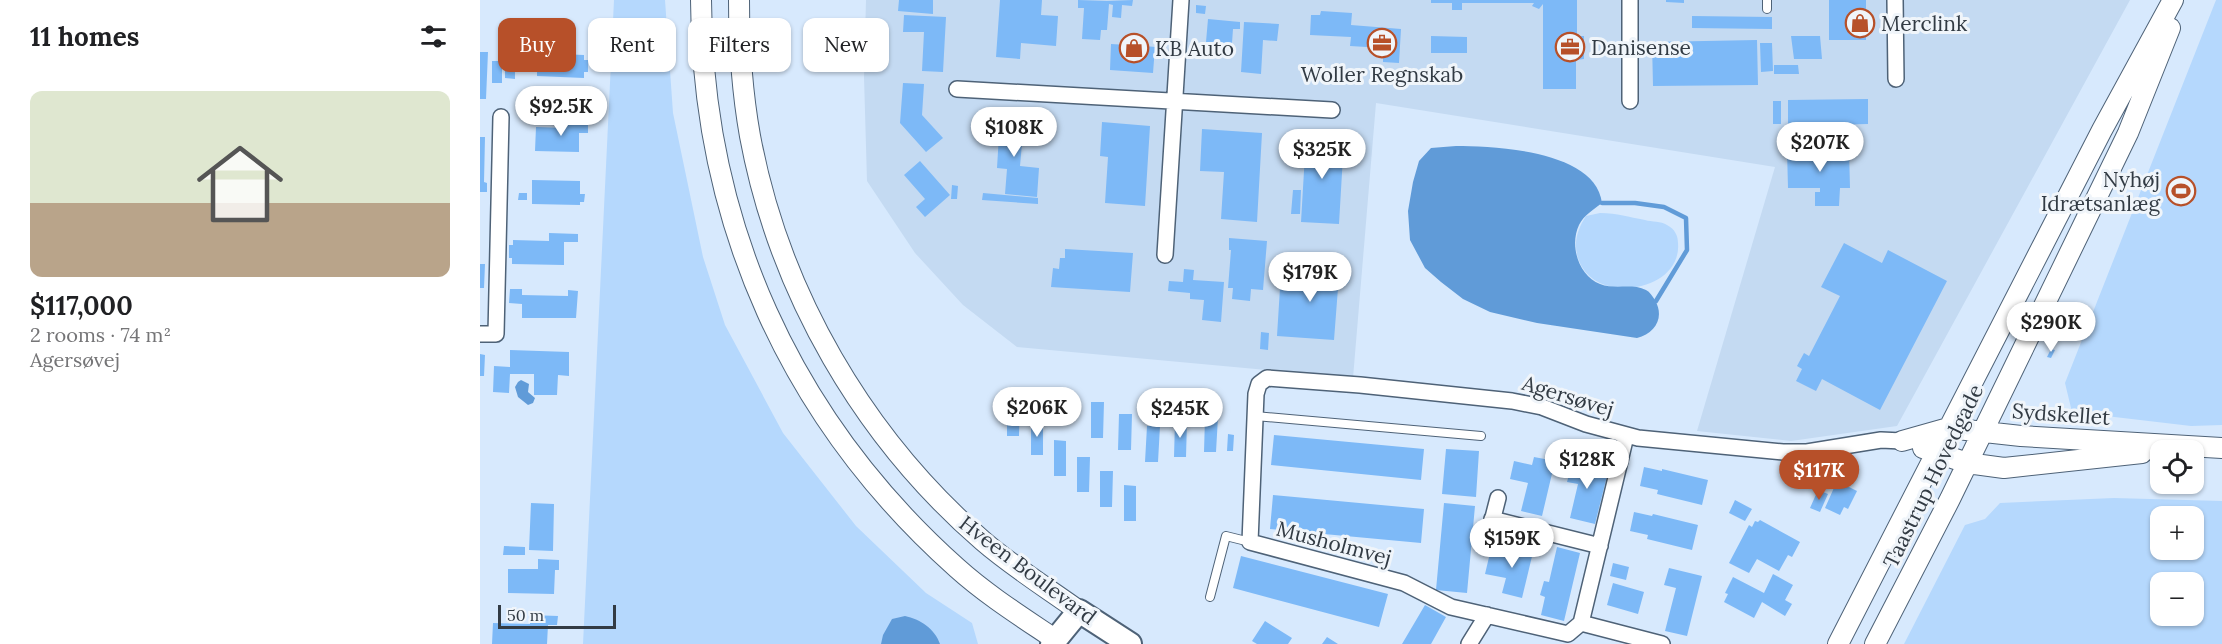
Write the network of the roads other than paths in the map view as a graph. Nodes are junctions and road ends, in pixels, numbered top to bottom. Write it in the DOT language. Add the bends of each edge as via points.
graph roads {
  1 [pos="701,0"];
  2 [pos="739,0"];
  3 [pos="1181,0"];
  4 [pos="1630,0"];
  5 [pos="1767,0"];
  6 [pos="1895,0"];
  7 [pos="2173,0"];
  8 [pos="2182,0"];
  9 [pos="1767,9"];
  10 [pos="1896,79"];
  11 [pos="957,89"];
  12 [pos="1175,102"];
  13 [pos="1630,102"];
  14 [pos="1332,110"];
  15 [pos="501,117"];
  16 [pos="1165,255"];
  17 [pos="480,334"];
  18 [pos="1258,384"];
  19 [pos="1255,416"];
  20 [pos="1948,428"];
  21 [pos="1982,432"];
  22 [pos="1480,436"];
  23 [pos="1626,436"];
  24 [pos="1902,441"];
  25 [pos="2150,445"];
  26 [pos="2204,448"];
  27 [pos="2222,448"];
  28 [pos="2150,452"];
  29 [pos="1936,453"];
  30 [pos="1967,463"];
  31 [pos="1498,498"];
  32 [pos="1492,519"];
  33 [pos="1488,537"];
  34 [pos="1250,542"];
  35 [pos="1600,546"];
  36 [pos="1210,597"];
  37 [pos="1079,611"];
  38 [pos="1487,615"];
  39 [pos="1581,623"];
  40 [pos="1102,637"];
  41 [pos="1056,643"];
  42 [pos="1130,644"];
  43 [pos="1469,644"];
  44 [pos="1662,644"];
  45 [pos="1838,644"];
  46 [pos="1875,644"];
  1 -- 41 [label="street, Hveen Boulevard" via="706,95 729,214 751,277 792,363 854,459 913,526 958,570"];
  2 -- 37 [label="street, Hveen Boulevard" via="744,90 766,205 818,334 881,432 940,501 984,542"];
  3 -- 12 [label="street"];
  4 -- 13 [label="street"];
  5 -- 9 [label="lane"];
  6 -- 10 [label="street"];
  7 -- 20 [label="street, Taastrup Hovedgade"];
  8 -- 21 [label="street, Taastrup Hovedgade" via="2128,133"];
  11 -- 12 [label="street"];
  12 -- 14 [label="street"];
  12 -- 16 [label="street"];
  15 -- 17 [label="street" via="496,334"];
  18 -- 19 [label="street, Musholmvej"];
  18 -- 23 [label="street, Agersøvej" via="1268,378 1512,400"];
  19 -- 22 [label="lane"];
  19 -- 34 [label="street, Musholmvej"];
  20 -- 21 [label="street, Sydskellet"];
  20 -- 24 [label="street, Sydskellet"];
  20 -- 29 [label="street, Taastrup Hovedgade"];
  21 -- 25 [label="street, Sydskellet"];
  21 -- 30 [label="street, Taastrup Hovedgade"];
  23 -- 24 [label="street, Agersøvej" via="1783,452"];
  23 -- 35 [label="street"];
  24 -- 29 [label="street, Sydskellet"];
  26 -- 27 [label="street, Sydskellet"];
  28 -- 30 [label="street, Sydskellet" via="2004,468"];
  29 -- 30 [label="street, Sydskellet"];
  29 -- 45 [label="street, Taastrup Hovedgade"];
  30 -- 46 [label="street, Taastrup Hovedgade"];
  31 -- 32 [label="street"];
  32 -- 33 [label="street"];
  32 -- 35 [label="street"];
  34 -- 36 [label="lane" via="1226,536"];
  34 -- 38 [label="street, Musholmvej" via="1404,584 1450,607"];
  35 -- 39 [label="street"];
  37 -- 40 [label="main road, Hveen Boulevard"];
  37 -- 41 [label="main road"];
  38 -- 39 [label="street, Musholmvej" via="1568,634"];
  38 -- 43 [label="street"];
  39 -- 44 [label="street"];
  40 -- 42 [label="main road, Hveen Boulevard"];
}
